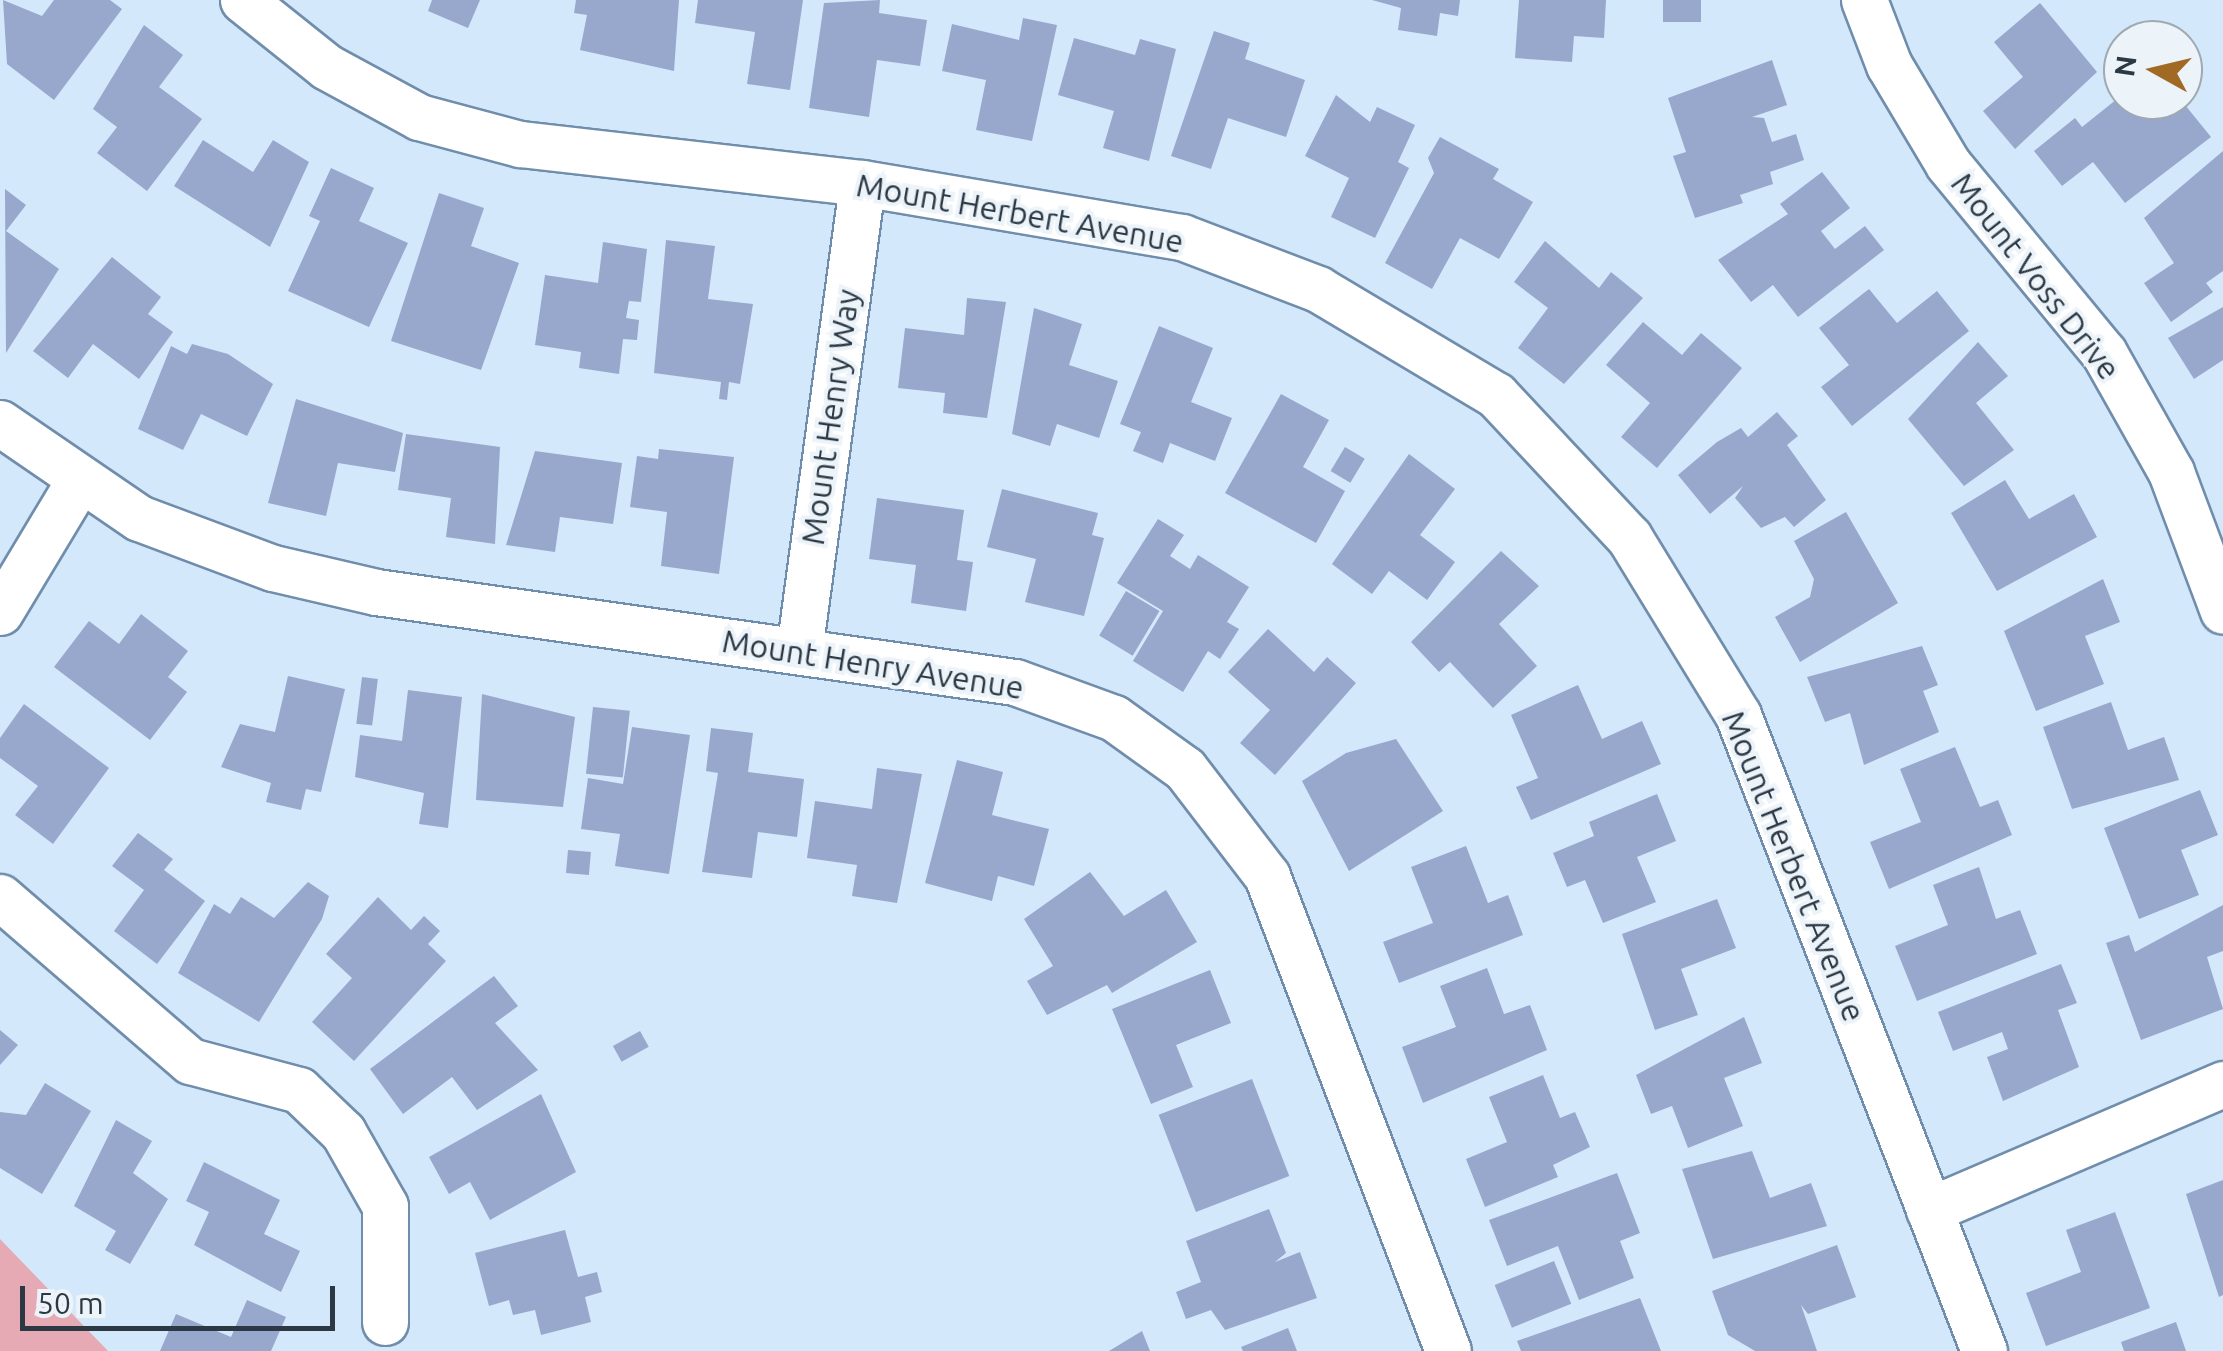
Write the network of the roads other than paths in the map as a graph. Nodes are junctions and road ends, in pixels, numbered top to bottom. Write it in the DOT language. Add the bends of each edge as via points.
graph roads {
  1 [pos="243,0"];
  2 [pos="1864,0"];
  3 [pos="862,184"];
  4 [pos="0,424"];
  5 [pos="78,482"];
  6 [pos="2223,611"];
  7 [pos="0,612"];
  8 [pos="799,651"];
  9 [pos="0,897"];
  10 [pos="2223,1084"];
  11 [pos="1930,1210"];
  12 [pos="385,1322"];
  13 [pos="1448,1351"];
  14 [pos="1984,1351"];
  1 -- 3 [label="street, Mount Herbert Avenue" via="327,67 419,116 520,144"];
  2 -- 6 [label="street, Mount Voss Drive" via="1889,65 1948,164 2104,353 2170,472"];
  3 -- 8 [label="street, Mount Henry Way"];
  3 -- 11 [label="street, Mount Herbert Avenue" via="1182,238 1318,288 1496,395 1630,536 1738,716"];
  4 -- 5 [label="street, Mount Henry Avenue"];
  5 -- 7 [label="street"];
  5 -- 8 [label="street, Mount Henry Avenue" via="140,518 273,568 376,592"];
  8 -- 13 [label="street, Mount Henry Avenue" via="1015,682 1114,718 1185,769 1229,816 1267,876"];
  9 -- 12 [label="street" via="190,1061 299,1090 344,1132 384,1206"];
  10 -- 11 [label="street"];
  11 -- 14 [label="street, Mount Herbert Avenue"];
}
